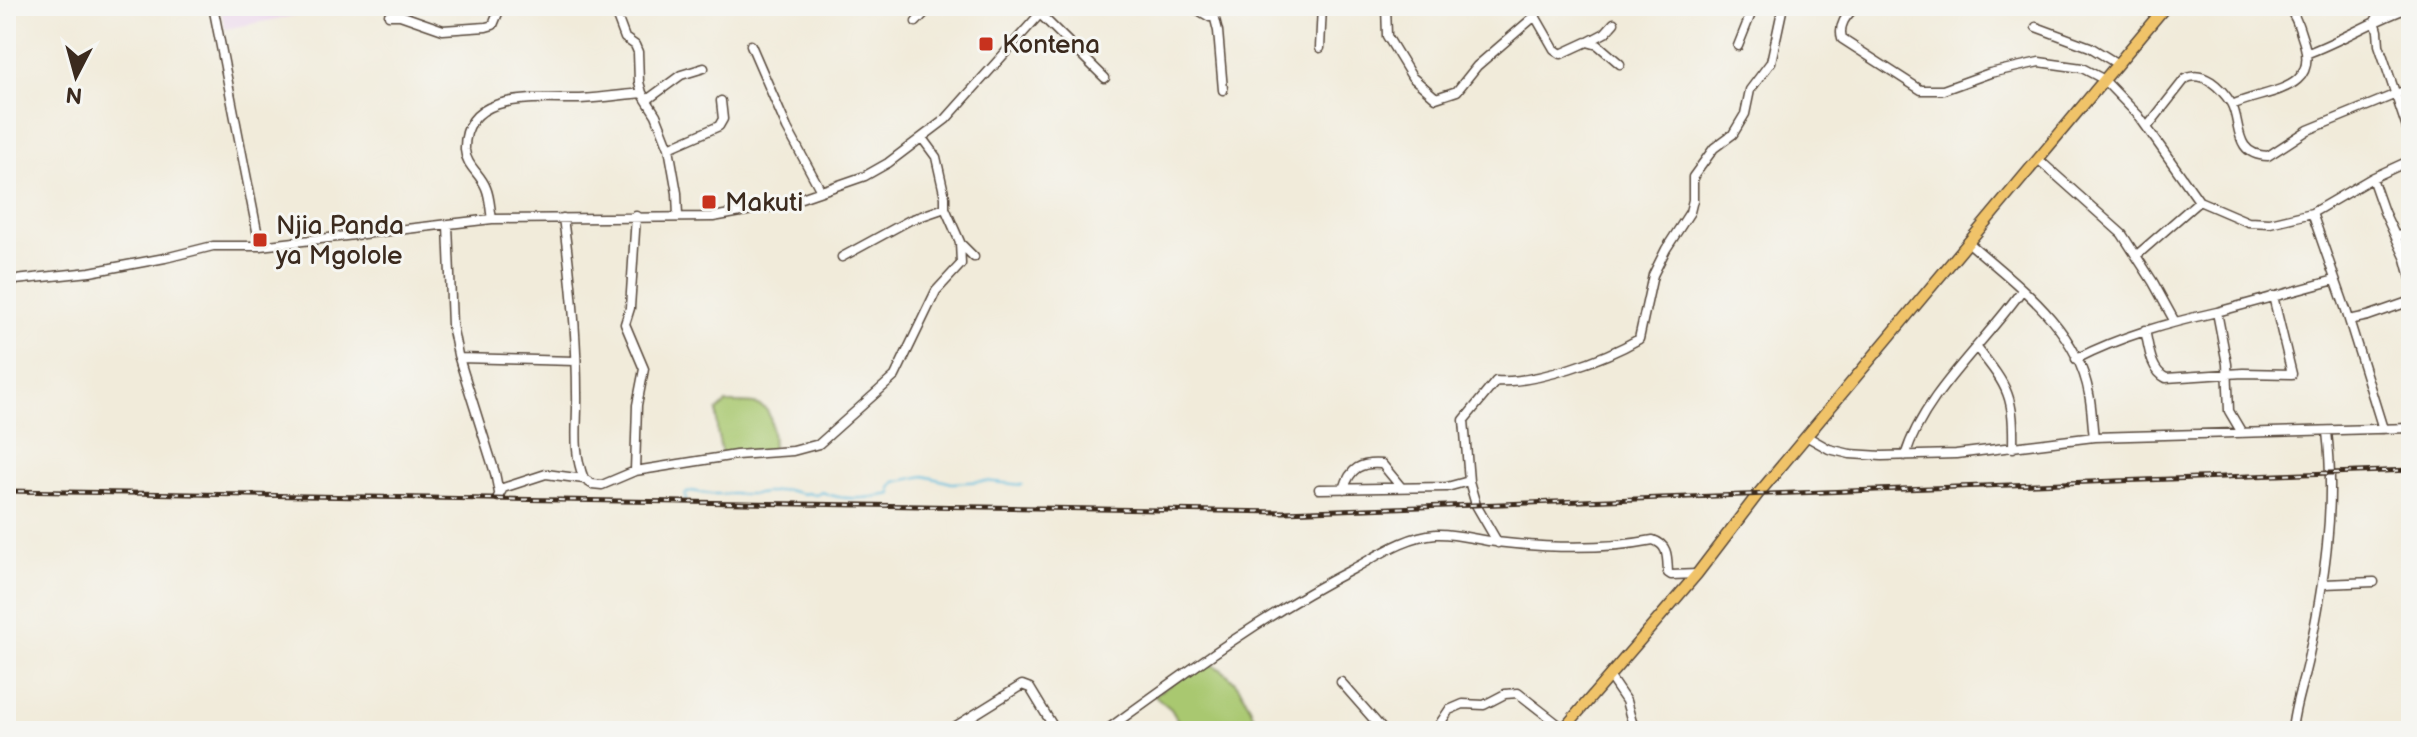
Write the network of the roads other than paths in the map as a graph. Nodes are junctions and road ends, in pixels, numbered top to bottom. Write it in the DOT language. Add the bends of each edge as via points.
graph roads {
  1 [pos="213,6"];
  2 [pos="501,6"];
  3 [pos="613,6"];
  4 [pos="931,6"];
  5 [pos="1047,6"];
  6 [pos="1167,6"];
  7 [pos="1181,6"];
  8 [pos="1191,6"];
  9 [pos="1224,6"];
  10 [pos="1322,6"];
  11 [pos="1386,6"];
  12 [pos="1542,6"];
  13 [pos="1754,6"];
  14 [pos="1783,6"];
  15 [pos="1856,6"];
  16 [pos="2166,6"];
  17 [pos="2287,6"];
  18 [pos="2378,6"];
  19 [pos="2411,7"];
  20 [pos="1040,14"];
  21 [pos="389,15"];
  22 [pos="1214,15"];
  23 [pos="1535,16"];
  24 [pos="2375,21"];
  25 [pos="916,22"];
  26 [pos="1614,23"];
  27 [pos="2036,27"];
  28 [pos="1587,42"];
  29 [pos="751,45"];
  30 [pos="1738,46"];
  31 [pos="1320,48"];
  32 [pos="2308,53"];
  33 [pos="2116,63"];
  34 [pos="1620,64"];
  35 [pos="704,68"];
  36 [pos="1105,78"];
  37 [pos="2103,79"];
  38 [pos="2411,88"];
  39 [pos="1223,90"];
  40 [pos="2394,94"];
  41 [pos="644,97"];
  42 [pos="721,101"];
  43 [pos="2232,105"];
  44 [pos="2148,126"];
  45 [pos="922,138"];
  46 [pos="2411,140"];
  47 [pos="669,148"];
  48 [pos="2038,159"];
  49 [pos="2411,160"];
  50 [pos="2372,178"];
  51 [pos="821,191"];
  52 [pos="2199,201"];
  53 [pos="945,208"];
  54 [pos="2312,213"];
  55 [pos="636,216"];
  56 [pos="678,217"];
  57 [pos="563,218"];
  58 [pos="492,219"];
  59 [pos="448,225"];
  60 [pos="2411,232"];
  61 [pos="2397,236"];
  62 [pos="960,242"];
  63 [pos="1968,242"];
  64 [pos="260,246"];
  65 [pos="2137,255"];
  66 [pos="842,257"];
  67 [pos="974,257"];
  68 [pos="2411,278"];
  69 [pos="2335,280"];
  70 [pos="6,281"];
  71 [pos="2022,290"];
  72 [pos="2273,296"];
  73 [pos="2411,301"];
  74 [pos="2217,312"];
  75 [pos="2349,320"];
  76 [pos="2175,322"];
  77 [pos="2145,330"];
  78 [pos="1977,348"];
  79 [pos="459,358"];
  80 [pos="2076,359"];
  81 [pos="575,361"];
  82 [pos="2228,375"];
  83 [pos="2232,418"];
  84 [pos="2411,428"];
  85 [pos="2383,429"];
  86 [pos="2327,432"];
  87 [pos="2242,433"];
  88 [pos="2217,434"];
  89 [pos="1806,436"];
  90 [pos="2094,437"];
  91 [pos="2013,448"];
  92 [pos="1905,456"];
  93 [pos="635,471"];
  94 [pos="584,479"];
  95 [pos="1469,481"];
  96 [pos="1401,488"];
  97 [pos="1319,489"];
  98 [pos="1344,489"];
  99 [pos="1498,543"];
  100 [pos="1697,574"];
  101 [pos="2374,582"];
  102 [pos="2324,584"];
  103 [pos="1609,676"];
  104 [pos="1341,682"];
  105 [pos="1563,730"];
  106 [pos="948,731"];
  107 [pos="1056,731"];
  108 [pos="1105,731"];
  109 [pos="1384,731"];
  110 [pos="1435,731"];
  111 [pos="1640,731"];
  112 [pos="2292,731"];
  1 -- 64 [label="street"];
  2 -- 21 [label="street" via="493,25 486,27 443,30"];
  3 -- 41 [label="street" via="625,38 638,52"];
  4 -- 25 [label="street"];
  5 -- 20 [label="street"];
  6 -- 7 [label="street"];
  8 -- 22 [label="street" via="1207,17"];
  9 -- 22 [label="street"];
  10 -- 31 [label="street"];
  11 -- 23 [label="street" via="1387,36 1412,77 1436,98 1457,91 1477,66"];
  12 -- 23 [label="street"];
  13 -- 30 [label="street"];
  14 -- 95 [label="street" via="1771,62 1750,90 1745,114 1693,177 1690,212 1653,275 1639,339 1591,361 1514,382 1496,381 1464,420"];
  15 -- 37 [label="street" via="1842,22 1842,39 1921,90 1943,90 2039,62 2082,68"];
  16 -- 33 [label="main road"];
  17 -- 32 [label="street"];
  18 -- 24 [label="street"];
  19 -- 24 [label="street"];
  20 -- 36 [label="street"];
  20 -- 45 [label="street" via="946,119"];
  22 -- 39 [label="street"];
  23 -- 28 [label="street" via="1561,54"];
  24 -- 32 [label="street"];
  24 -- 40 [label="street"];
  26 -- 28 [label="street"];
  27 -- 33 [label="street"];
  28 -- 34 [label="street"];
  29 -- 51 [label="street"];
  32 -- 43 [label="street" via="2298,81"];
  33 -- 37 [label="main road"];
  35 -- 41 [label="street"];
  37 -- 44 [label="street"];
  37 -- 48 [label="main road"];
  38 -- 40 [label="street"];
  40 -- 43 [label="street" via="2308,130 2268,156 2252,152 2244,143"];
  40 -- 46 [label="street"];
  41 -- 47 [label="street"];
  41 -- 58 [label="street" via="522,99 482,111 469,130 466,155 486,189"];
  42 -- 47 [label="street" via="719,126"];
  43 -- 44 [label="street" via="2208,79 2192,75"];
  44 -- 52 [label="street"];
  45 -- 51 [label="street" via="865,176"];
  45 -- 53 [label="street" via="936,157"];
  47 -- 56 [label="street"];
  48 -- 63 [label="main road"];
  48 -- 65 [label="street" via="2122,234"];
  49 -- 50 [label="street"];
  50 -- 54 [label="street"];
  50 -- 61 [label="street"];
  51 -- 56 [label="street" via="744,212"];
  52 -- 54 [label="street" via="2248,222 2270,223"];
  52 -- 65 [label="street"];
  53 -- 62 [label="street"];
  53 -- 66 [label="street" via="910,220"];
  54 -- 69 [label="street"];
  55 -- 56 [label="street"];
  55 -- 57 [label="street"];
  55 -- 93 [label="street" via="625,324 644,369"];
  57 -- 58 [label="street"];
  57 -- 81 [label="street"];
  58 -- 59 [label="street"];
  59 -- 64 [label="street"];
  59 -- 79 [label="street" via="451,312"];
  60 -- 61 [label="street"];
  61 -- 68 [label="street"];
  62 -- 67 [label="street"];
  62 -- 93 [label="street" via="961,264 936,291 895,376 831,436 793,451"];
  63 -- 71 [label="street"];
  63 -- 89 [label="main road"];
  64 -- 70 [label="street" via="213,246 90,272"];
  65 -- 76 [label="street"];
  69 -- 72 [label="street"];
  69 -- 75 [label="street"];
  71 -- 78 [label="street"];
  71 -- 80 [label="street" via="2053,319"];
  72 -- 74 [label="street"];
  72 -- 82 [label="street" via="2292,374"];
  73 -- 75 [label="street"];
  74 -- 76 [label="street"];
  74 -- 82 [label="street"];
  75 -- 85 [label="street"];
  76 -- 77 [label="street"];
  77 -- 80 [label="street"];
  77 -- 82 [label="street" via="2155,367 2166,378"];
  78 -- 91 [label="street" via="2010,399"];
  78 -- 92 [label="street" via="1920,419"];
  79 -- 81 [label="street"];
  79 -- 94 [label="street" via="499,496 503,488 546,474"];
  80 -- 90 [label="street" via="2089,393"];
  81 -- 94 [label="street" via="576,455"];
  82 -- 83 [label="street"];
  83 -- 87 [label="street"];
  83 -- 88 [label="street"];
  84 -- 85 [label="street"];
  85 -- 86 [label="street"];
  86 -- 87 [label="street"];
  86 -- 102 [label="street" via="2331,490"];
  87 -- 88 [label="street"];
  88 -- 90 [label="street"];
  89 -- 92 [label="street" via="1850,454"];
  89 -- 100 [label="main road"];
  90 -- 91 [label="street"];
  91 -- 92 [label="street"];
  93 -- 94 [label="street" via="602,485"];
  95 -- 96 [label="street"];
  95 -- 99 [label="street"];
  96 -- 98 [label="street"];
  96 -- 98 [label="street" via="1382,464 1366,463 1352,471"];
  97 -- 98 [label="street"];
  99 -- 100 [label="street" via="1602,547 1653,540 1665,549 1668,573"];
  99 -- 108 [label="street" via="1436,534 1392,547 1249,629"];
  100 -- 103 [label="main road"];
  101 -- 102 [label="street"];
  102 -- 112 [label="street"];
  103 -- 105 [label="main road"];
  103 -- 111 [label="street"];
  104 -- 109 [label="street"];
  105 -- 110 [label="street" via="1518,693 1449,710"];
  106 -- 107 [label="street" via="1022,685 1030,688"];
}
